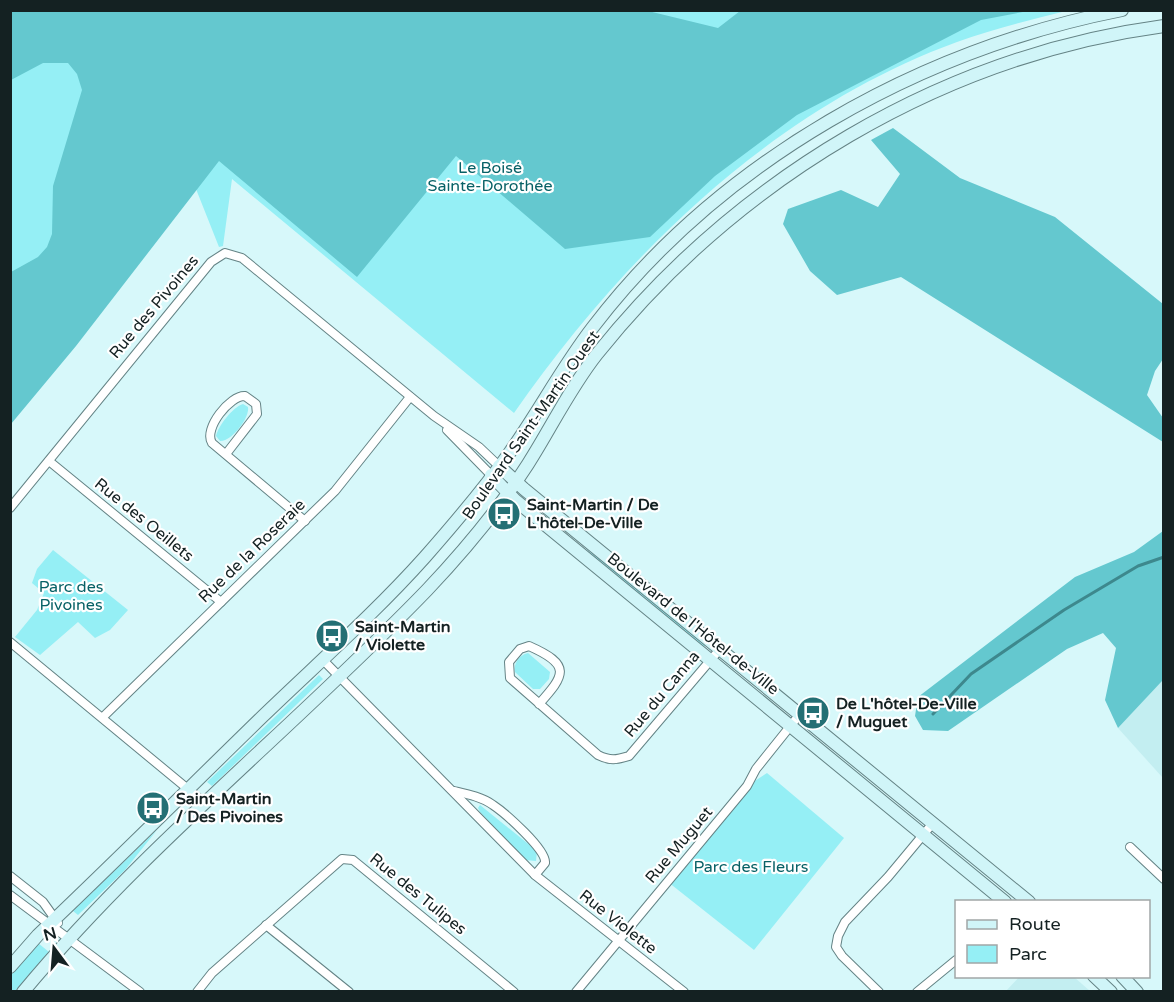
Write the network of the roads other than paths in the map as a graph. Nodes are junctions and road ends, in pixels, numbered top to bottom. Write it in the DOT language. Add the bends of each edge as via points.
graph roads {
  1 [pos="1122,10"];
  2 [pos="1164,26"];
  3 [pos="410,397"];
  4 [pos="434,416"];
  5 [pos="226,454"];
  6 [pos="48,460"];
  7 [pos="495,470"];
  8 [pos="516,481"];
  9 [pos="508,493"];
  10 [pos="10,508"];
  11 [pos="305,521"];
  12 [pos="221,602"];
  13 [pos="10,642"];
  14 [pos="720,649"];
  15 [pos="322,659"];
  16 [pos="711,660"];
  17 [pos="339,676"];
  18 [pos="539,704"];
  19 [pos="800,714"];
  20 [pos="103,717"];
  21 [pos="791,725"];
  22 [pos="189,788"];
  23 [pos="453,791"];
  24 [pos="206,804"];
  25 [pos="933,823"];
  26 [pos="923,834"];
  27 [pos="1130,847"];
  28 [pos="535,875"];
  29 [pos="10,876"];
  30 [pos="1164,879"];
  31 [pos="10,895"];
  32 [pos="1003,900"];
  33 [pos="1024,900"];
  34 [pos="52,922"];
  35 [pos="266,925"];
  36 [pos="69,937"];
  37 [pos="618,942"];
  38 [pos="955,962"];
  39 [pos="10,967"];
  40 [pos="1096,978"];
  41 [pos="1124,978"];
  42 [pos="23,992"];
  43 [pos="140,992"];
  44 [pos="196,992"];
  45 [pos="349,992"];
  46 [pos="514,992"];
  47 [pos="576,992"];
  48 [pos="684,992"];
  49 [pos="879,992"];
  50 [pos="917,992"];
  51 [pos="1111,992"];
  52 [pos="1137,992"];
  1 -- 7 [label="street, Boulevard Saint-Martin Ouest" via="1022,35 935,67 849,110 755,171 684,229 614,302"];
  2 -- 8 [label="street, Boulevard Saint-Martin Ouest" via="1059,47 958,82 883,117 783,178 692,252 615,333 582,376"];
  3 -- 4 [label="street, Rue des Pivoines"];
  3 -- 6 [label="street, Rue des Pivoines" via="242,258 225,253 211,262"];
  3 -- 11 [label="street, Rue de la Roseraie" via="363,458"];
  4 -- 7 [label="street, Boulevard de l'Hôtel-de-Ville"];
  5 -- 5 [label="street" via="257,414 255,404 245,396 233,401 210,429 210,440"];
  5 -- 11 [label="street"];
  6 -- 10 [label="street, Rue des Pivoines"];
  6 -- 12 [label="street, Rue des Oeillets"];
  7 -- 8 [label="street, Boulevard de l'Hôtel-de-Ville"];
  7 -- 9 [label="street, Boulevard de l'Hôtel-de-Ville"];
  7 -- 15 [label="street, Boulevard Saint-Martin Ouest" via="426,556"];
  8 -- 9 [label="street, Boulevard Saint-Martin Ouest"];
  8 -- 14 [label="street, Boulevard de l'Hôtel-de-Ville"];
  9 -- 16 [label="street, Boulevard de l'Hôtel-de-Ville"];
  9 -- 17 [label="street, Boulevard Saint-Martin Ouest" via="428,589"];
  11 -- 12 [label="street, Rue de la Roseraie"];
  12 -- 20 [label="street, Rue de la Roseraie"];
  13 -- 20 [label="street"];
  14 -- 16 [label="street, Rue du Canna"];
  14 -- 19 [label="street, Boulevard de l'Hôtel-de-Ville"];
  15 -- 17 [label="street, Rue Violette"];
  15 -- 22 [label="street, Boulevard Saint-Martin Ouest"];
  16 -- 18 [label="street, Rue du Canna" via="629,756 617,760 598,754"];
  16 -- 21 [label="street, Boulevard de l'Hôtel-de-Ville"];
  17 -- 23 [label="street, Rue Violette"];
  17 -- 24 [label="street, Boulevard Saint-Martin Ouest"];
  18 -- 18 [label="street, Rue du Canna" via="560,680 561,673 559,666 529,646 520,649 507,670 510,678"];
  19 -- 21 [label="street, Rue Muguet"];
  19 -- 25 [label="street, Boulevard de l'Hôtel-de-Ville"];
  20 -- 22 [label="street"];
  21 -- 26 [label="street, Boulevard de l'Hôtel-de-Ville"];
  21 -- 37 [label="street, Rue Muguet" via="756,768 747,786"];
  22 -- 24 [label="street"];
  22 -- 34 [label="street, Boulevard Saint-Martin Ouest"];
  23 -- 28 [label="street, Rue Violette"];
  23 -- 28 [label="street, Rue Violette" via="493,805 543,851 545,863"];
  24 -- 36 [label="street, Boulevard Saint-Martin Ouest"];
  25 -- 26 [label="street"];
  25 -- 33 [label="street, Boulevard de l'Hôtel-de-Ville"];
  26 -- 32 [label="street, Boulevard de l'Hôtel-de-Ville"];
  26 -- 49 [label="street" via="845,922 838,936 836,947 842,956"];
  27 -- 30 [label="street"];
  28 -- 37 [label="street, Rue Violette"];
  29 -- 34 [label="street" via="43,902"];
  31 -- 34 [label="street"];
  34 -- 36 [label="street"];
  34 -- 39 [label="street, Boulevard Saint-Martin Ouest"];
  35 -- 44 [label="street, Rue des Tulipes"];
  35 -- 45 [label="street"];
  35 -- 46 [label="street, Rue des Tulipes" via="342,859 353,860"];
  36 -- 42 [label="street, Boulevard Saint-Martin Ouest"];
  36 -- 43 [label="street"];
  37 -- 47 [label="street, Rue Muguet"];
  37 -- 48 [label="street, Rue Violette"];
  38 -- 50 [label="street"];
  40 -- 51 [label="street"];
  41 -- 52 [label="street"];
}
